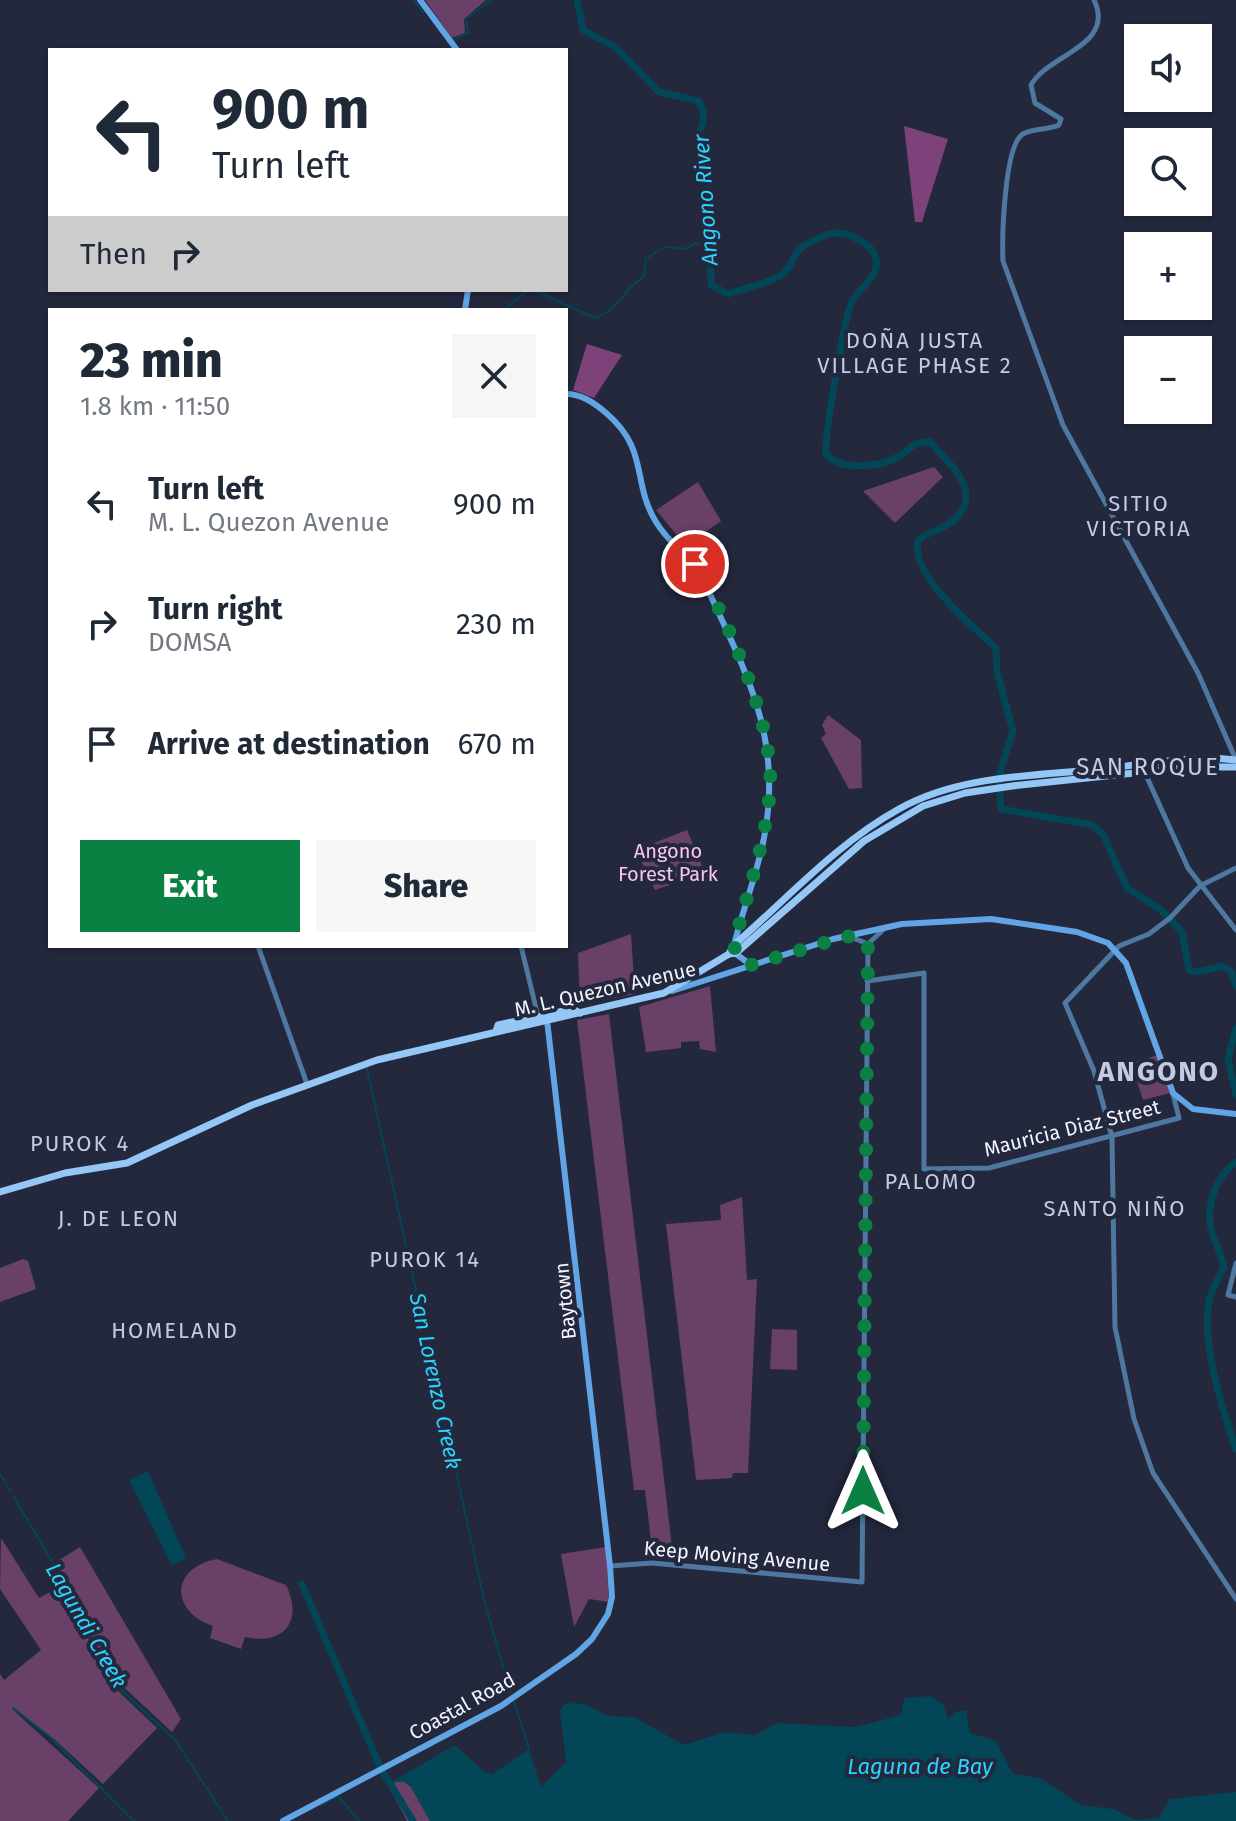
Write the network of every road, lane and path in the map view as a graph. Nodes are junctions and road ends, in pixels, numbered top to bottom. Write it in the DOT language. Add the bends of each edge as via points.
graph roads {
  1 [pos="420,0"];
  2 [pos="1094,0"];
  3 [pos="456,48"];
  4 [pos="568,395"];
  5 [pos="1236,760"];
  6 [pos="1236,767"];
  7 [pos="1143,768"];
  8 [pos="1236,868"];
  9 [pos="1200,886"];
  10 [pos="888,926"];
  11 [pos="1236,930"];
  12 [pos="847,936"];
  13 [pos="868,944"];
  14 [pos="259,948"];
  15 [pos="521,948"];
  16 [pos="1116,949"];
  17 [pos="733,951"];
  18 [pos="751,965"];
  19 [pos="867,981"];
  20 [pos="664,993"];
  21 [pos="580,1013"];
  22 [pos="538,1016"];
  23 [pos="547,1020"];
  24 [pos="496,1031"];
  25 [pos="307,1084"];
  26 [pos="1173,1093"];
  27 [pos="1233,1114"];
  28 [pos="1112,1137"];
  29 [pos="0,1192"];
  30 [pos="1236,1263"];
  31 [pos="1236,1297"];
  32 [pos="610,1566"];
  33 [pos="612,1580"];
  34 [pos="1236,1599"];
  35 [pos="283,1821"];
  1 -- 3 [label="main road"];
  2 -- 5 [label="street" via="1099,16 1093,35 1050,63 1031,85 1035,103 1061,119 1050,129 1026,132 1014,145 1003,261 1063,425 1198,673"];
  4 -- 17 [label="main road" via="589,400 630,439 655,522 702,576 766,734 766,822"];
  5 -- 7 [label="main road" via="1197,759"];
  6 -- 7 [label="main road"];
  7 -- 9 [label="street"];
  7 -- 17 [label="main road" via="978,787 907,809 860,835"];
  8 -- 9 [label="street"];
  9 -- 11 [label="street"];
  9 -- 16 [label="street" via="1164,923"];
  10 -- 12 [label="main road, M. L. Quezon Avenue"];
  10 -- 13 [label="street"];
  10 -- 16 [label="main road, M. L. Quezon Avenue" via="961,919 1017,921 1077,932"];
  12 -- 13 [label="street"];
  12 -- 18 [label="main road, M. L. Quezon Avenue"];
  13 -- 19 [label="street"];
  14 -- 25 [label="street"];
  15 -- 22 [label="street"];
  16 -- 26 [label="main road" via="1131,972"];
  16 -- 28 [label="street" via="1065,1003 1094,1071"];
  17 -- 18 [label="main road"];
  17 -- 20 [label="main road"];
  18 -- 20 [label="main road, M. L. Quezon Avenue"];
  19 -- 28 [label="street, Mauricia Diaz Street" via="924,973 924,1169 989,1168"];
  19 -- 32 [label="street, Keep Moving Avenue" via="862,1582 659,1563"];
  20 -- 21 [label="main road, M. L. Quezon Avenue"];
  21 -- 22 [label="main road" via="573,1009"];
  21 -- 23 [label="main road, M. L. Quezon Avenue"];
  22 -- 24 [label="main road" via="498,1025"];
  23 -- 24 [label="main road, M. L. Quezon Avenue"];
  23 -- 32 [label="main road, Baytown"];
  24 -- 25 [label="main road, M. L. Quezon Avenue" via="392,1056"];
  25 -- 29 [label="main road, M. L. Quezon Avenue" via="127,1163 65,1173"];
  26 -- 27 [label="main road" via="1193,1109"];
  26 -- 28 [label="street, Mauricia Diaz Street" via="1179,1118"];
  28 -- 34 [label="street" via="1115,1322 1134,1419 1153,1473"];
  30 -- 31 [label="street" via="1228,1295"];
  32 -- 33 [label="main road, Baytown"];
  33 -- 35 [label="main road, Coastal Road" via="608,1614 582,1650 501,1706"];
}
